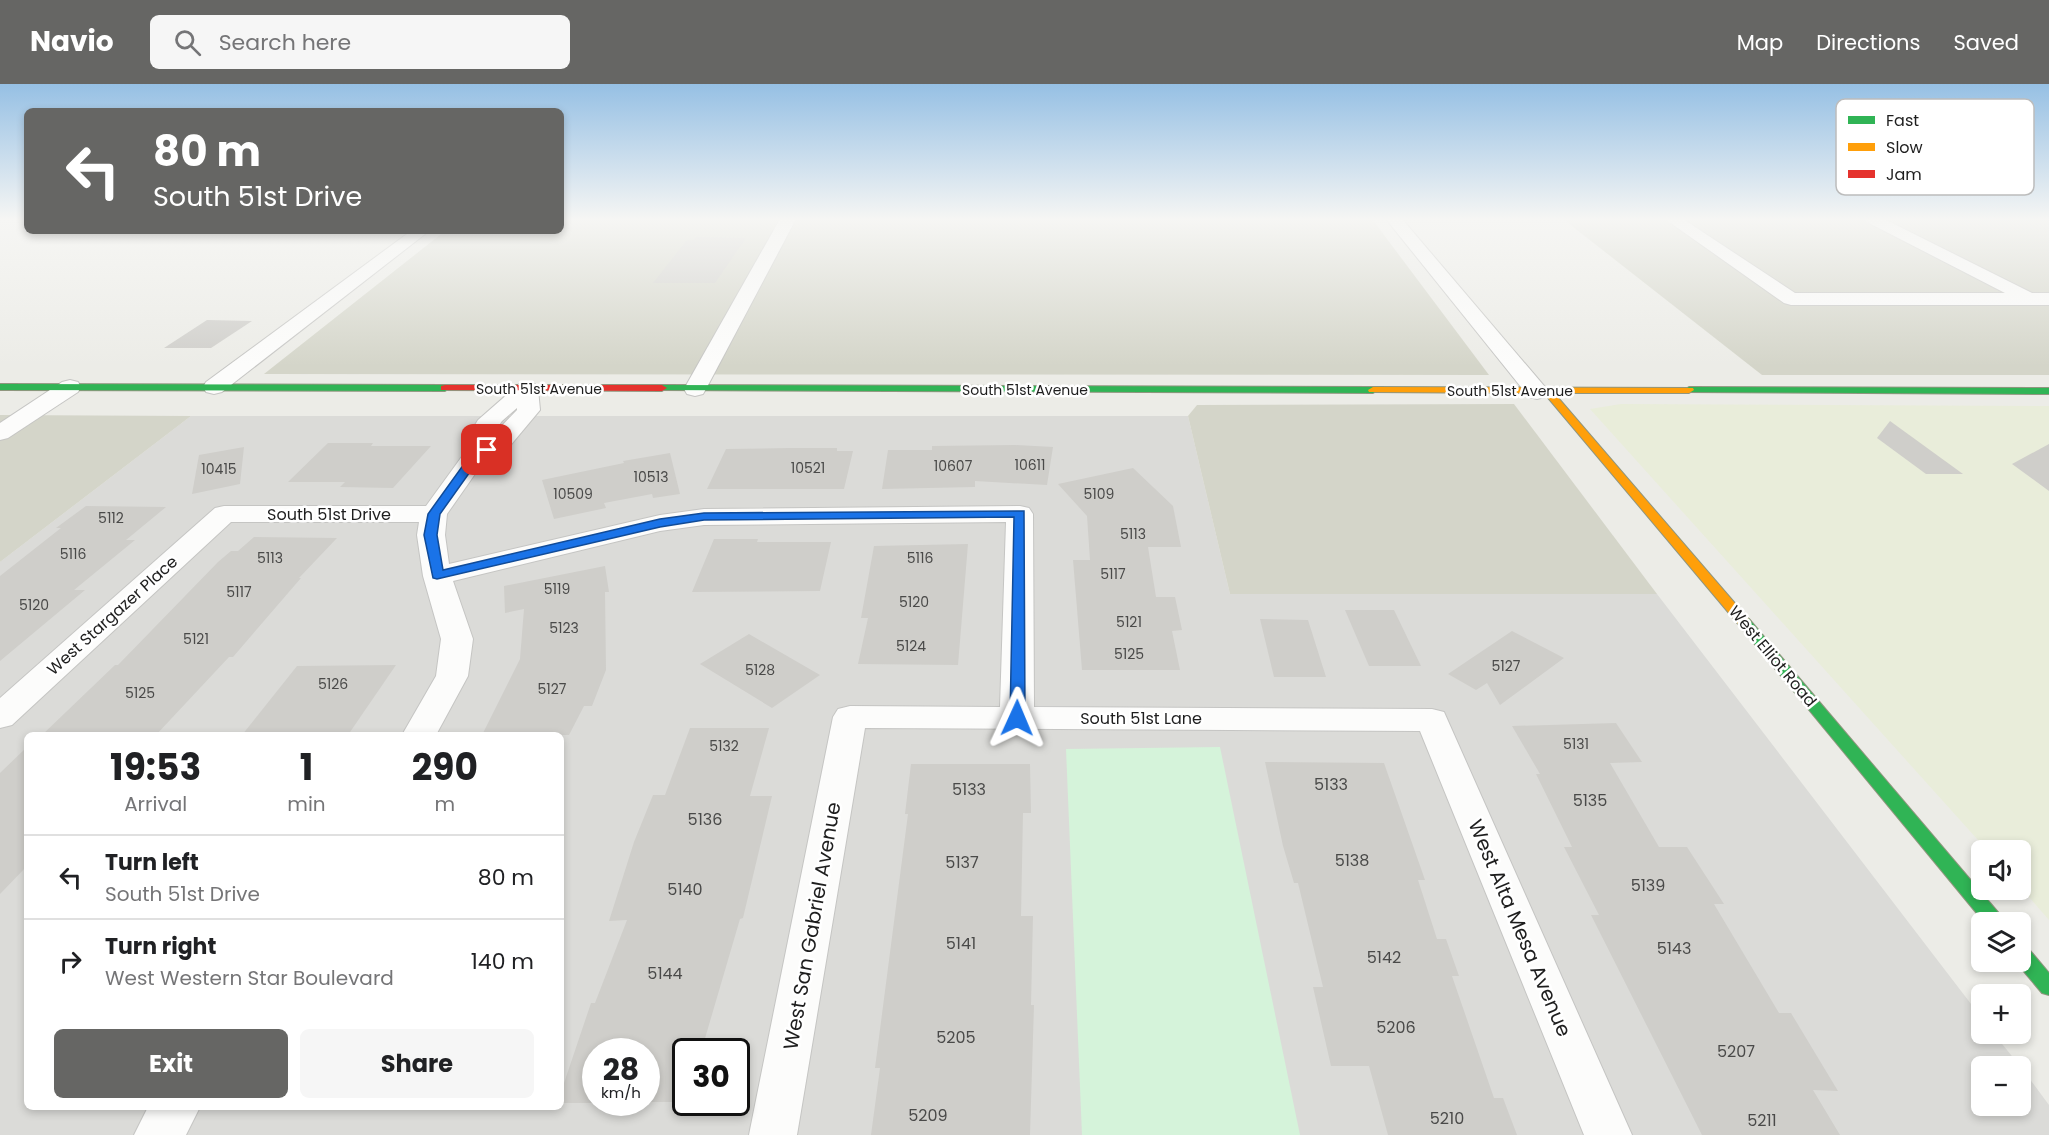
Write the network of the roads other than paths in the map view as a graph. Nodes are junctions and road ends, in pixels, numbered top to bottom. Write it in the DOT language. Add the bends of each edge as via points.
graph roads {
  1 [pos="372,268"];
  2 [pos="761,268"];
  3 [pos="1436,268"];
  4 [pos="1745,268"];
  5 [pos="1969,268"];
  6 [pos="2029,299"];
  7 [pos="2049,299"];
  8 [pos="0,387"];
  9 [pos="70,387"];
  10 [pos="213,387"];
  11 [pos="527,388"];
  12 [pos="695,389"];
  13 [pos="2049,391"];
  14 [pos="1543,392"];
  15 [pos="0,433"];
  16 [pos="224,514"];
  17 [pos="434,514"];
  18 [pos="437,576"];
  19 [pos="0,717"];
  20 [pos="850,717"];
  21 [pos="1017,718"];
  22 [pos="1432,720"];
  23 [pos="420,732"];
  24 [pos="1987,912"];
  25 [pos="2031,966"];
  26 [pos="2049,987"];
  27 [pos="174,1110"];
  28 [pos="158,1135"];
  29 [pos="773,1135"];
  30 [pos="1608,1135"];
  1 -- 10 [label="street"];
  2 -- 12 [label="street"];
  3 -- 14 [label="street, West Elliot Road"];
  4 -- 6 [label="street" via="1791,299"];
  5 -- 6 [label="street"];
  6 -- 7 [label="street"];
  8 -- 9 [label="main road, South 51st Avenue"];
  9 -- 10 [label="main road, South 51st Avenue"];
  9 -- 15 [label="street"];
  10 -- 11 [label="main road, South 51st Avenue"];
  11 -- 12 [label="main road, South 51st Avenue"];
  11 -- 17 [label="street" via="529,410 501,441 473,459"];
  12 -- 14 [label="main road, South 51st Avenue"];
  13 -- 14 [label="main road, South 51st Avenue"];
  14 -- 24 [label="main road, West Elliot Road" via="1813,703"];
  16 -- 17 [label="street, South 51st Drive"];
  16 -- 19 [label="street, West Stargazer Place"];
  17 -- 18 [label="street" via="431,535"];
  18 -- 21 [label="street" via="660,523 704,517 1020,514"];
  18 -- 23 [label="street" via="457,639 452,676"];
  20 -- 21 [label="street, South 51st Lane"];
  20 -- 29 [label="street, West San Gabriel Avenue"];
  21 -- 22 [label="street, South 51st Lane"];
  22 -- 30 [label="street, West Alta Mesa Avenue"];
  25 -- 26 [label="main road"];
  27 -- 28 [label="street"];
}
